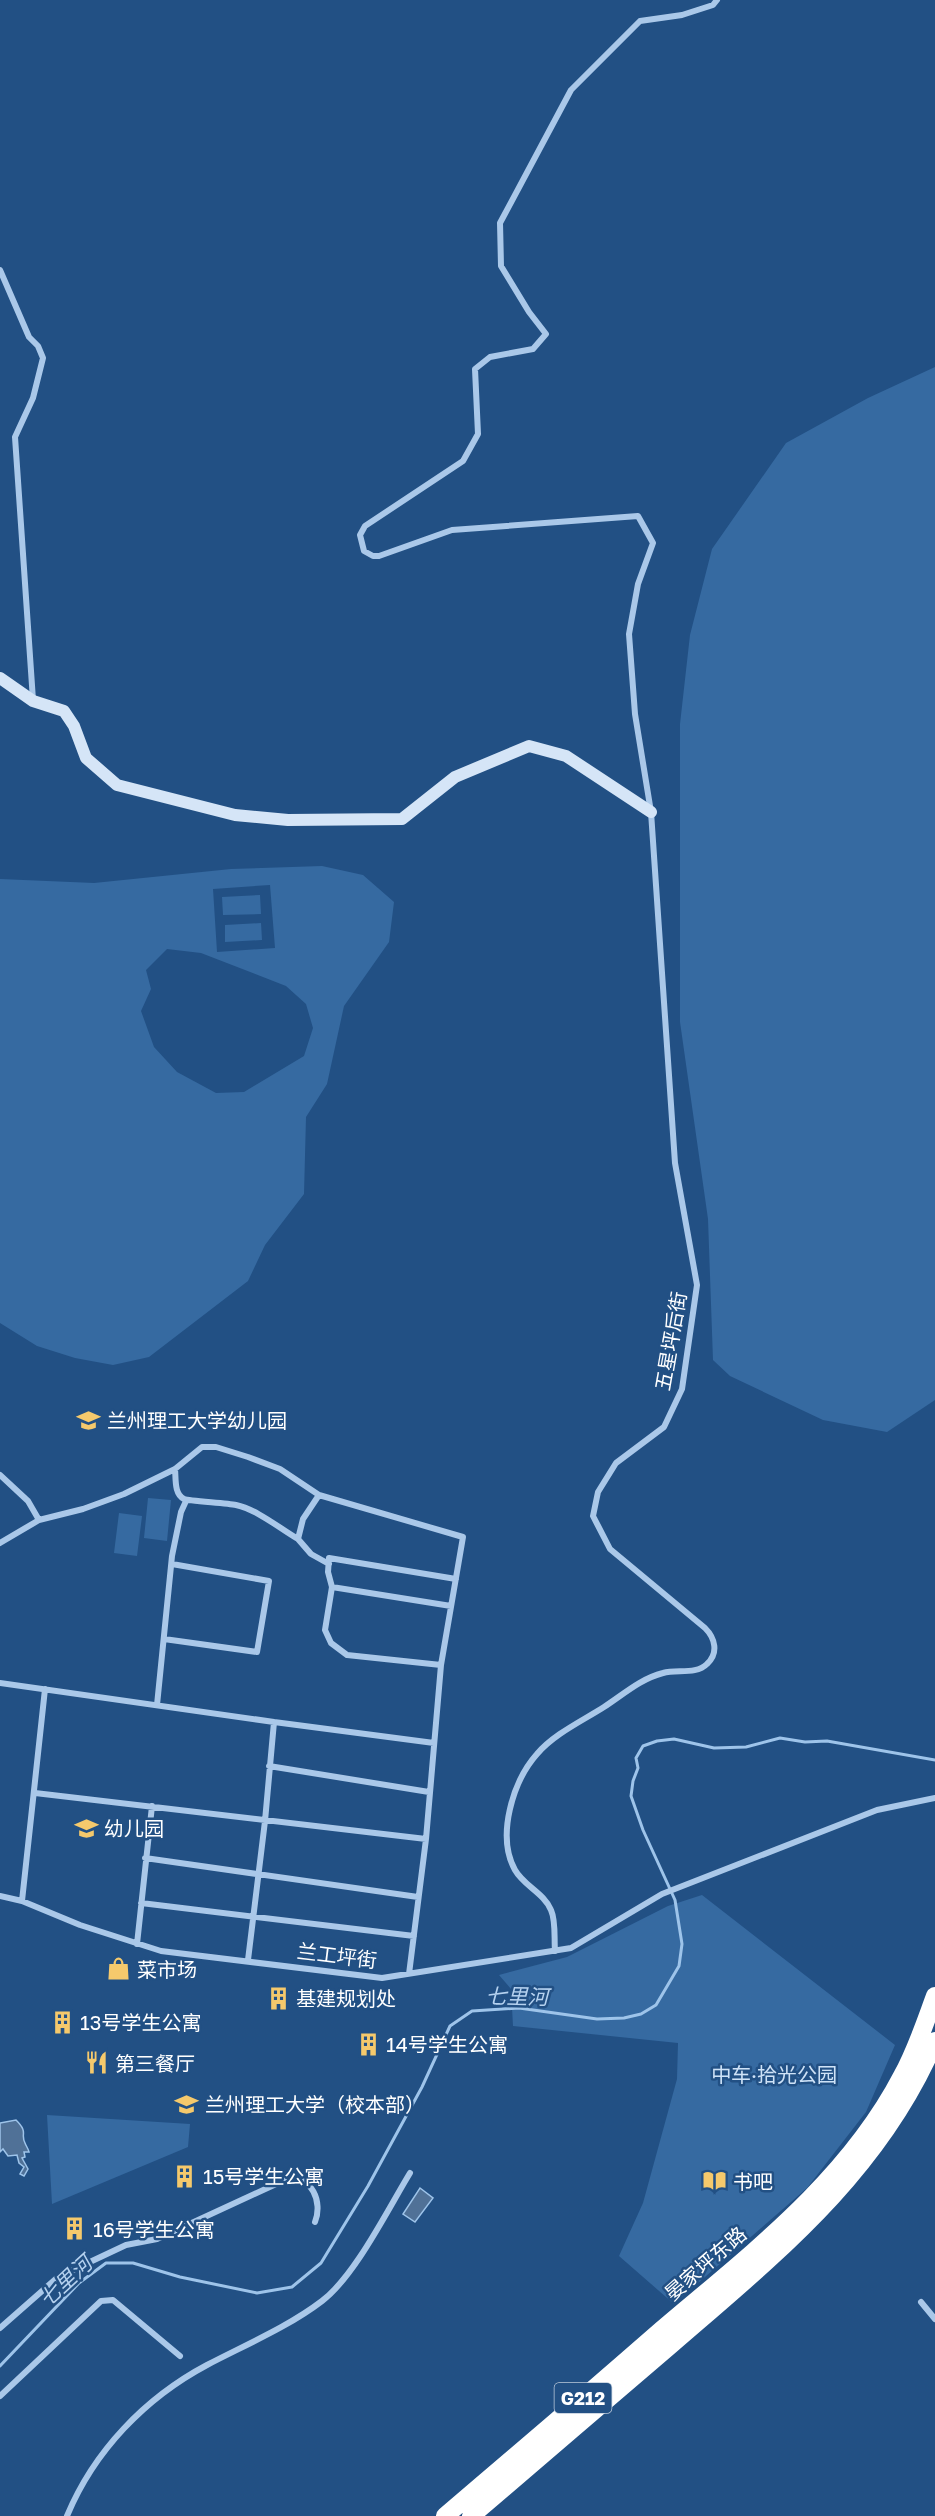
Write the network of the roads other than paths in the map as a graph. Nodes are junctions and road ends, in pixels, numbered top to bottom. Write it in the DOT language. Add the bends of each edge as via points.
graph roads {
  1 [pos="717,0"];
  2 [pos="0,270"];
  3 [pos="0,678"];
  4 [pos="33,700"];
  5 [pos="651,812"];
  6 [pos="175,1469"];
  7 [pos="0,1476"];
  8 [pos="319,1496"];
  9 [pos="186,1501"];
  10 [pos="39,1520"];
  11 [pos="298,1539"];
  12 [pos="0,1543"];
  13 [pos="172,1564"];
  14 [pos="329,1564"];
  15 [pos="456,1579"];
  16 [pos="332,1587"];
  17 [pos="451,1606"];
  18 [pos="164,1639"];
  19 [pos="441,1665"];
  20 [pos="0,1683"];
  21 [pos="45,1689"];
  22 [pos="158,1705"];
  23 [pos="274,1722"];
  24 [pos="434,1743"];
  25 [pos="269,1766"];
  26 [pos="429,1792"];
  27 [pos="35,1793"];
  28 [pos="935,1798"];
  29 [pos="152,1806"];
  30 [pos="265,1821"];
  31 [pos="426,1839"];
  32 [pos="145,1857"];
  33 [pos="257,1873"];
  34 [pos="0,1896"];
  35 [pos="418,1897"];
  36 [pos="22,1901"];
  37 [pos="141,1903"];
  38 [pos="253,1917"];
  39 [pos="414,1936"];
  40 [pos="137,1944"];
  41 [pos="555,1951"];
  42 [pos="248,1960"];
  43 [pos="409,1974"];
  44 [pos="935,1996"];
  45 [pos="935,2041"];
  46 [pos="909,2080"];
  47 [pos="410,2173"];
  48 [pos="315,2222"];
  49 [pos="921,2302"];
  50 [pos="935,2319"];
  51 [pos="0,2328"];
  52 [pos="180,2356"];
  53 [pos="0,2396"];
  54 [pos="67,2516"];
  55 [pos="445,2516"];
  56 [pos="471,2516"];
  1 -- 5 [label="street" via="682,15 640,21 572,90 500,223 501,266 546,334 533,349 490,357 475,369 478,434 463,461 365,526 359,541 368,554 379,556 452,530 638,516 653,543 638,584 629,634 635,714"];
  2 -- 4 [label="street" via="29,337 43,358 33,398 15,437"];
  3 -- 4 [label="street"];
  4 -- 5 [label="street" via="64,711 86,758 117,785 235,815 288,820 402,819 455,777 529,746 566,756"];
  5 -- 41 [label="street, 五星坪后街" via="675,1162 697,1285 682,1389 664,1427 616,1463 598,1492 593,1516 610,1549 705,1628 715,1649 702,1668 664,1673 634,1685 537,1753 522,1776 512,1803 508,1849 515,1870 547,1901 552,1912"];
  6 -- 8 [label="street" via="202,1447 216,1448 280,1469"];
  6 -- 9 [label="street" via="176,1487"];
  6 -- 10 [label="street" via="124,1494"];
  7 -- 10 [label="street" via="28,1501"];
  8 -- 11 [label="street" via="303,1519"];
  8 -- 15 [label="street" via="464,1538"];
  9 -- 11 [label="street" via="209,1500 239,1506"];
  9 -- 13 [label="street"];
  10 -- 12 [label="street"];
  11 -- 14 [label="street" via="311,1554"];
  13 -- 18 [label="street"];
  13 -- 18 [label="street" via="269,1581 257,1652"];
  14 -- 15 [label="street" via="329,1558"];
  14 -- 16 [label="street"];
  15 -- 17 [label="street"];
  16 -- 17 [label="street"];
  16 -- 19 [label="street" via="325,1630 331,1643 347,1655"];
  17 -- 19 [label="street"];
  18 -- 22 [label="street"];
  19 -- 24 [label="street"];
  20 -- 21 [label="street"];
  21 -- 22 [label="street"];
  21 -- 27 [label="street"];
  22 -- 23 [label="street"];
  23 -- 24 [label="street"];
  23 -- 25 [label="street"];
  24 -- 26 [label="street"];
  25 -- 26 [label="street"];
  25 -- 30 [label="street"];
  26 -- 31 [label="street"];
  27 -- 29 [label="street"];
  27 -- 36 [label="street"];
  28 -- 41 [label="street, 兰工坪街" via="878,1810 662,1894 571,1948"];
  29 -- 30 [label="street"];
  29 -- 32 [label="street"];
  30 -- 31 [label="street"];
  30 -- 33 [label="street"];
  31 -- 35 [label="street"];
  32 -- 33 [label="street"];
  32 -- 37 [label="street"];
  33 -- 35 [label="street"];
  33 -- 38 [label="street"];
  34 -- 36 [label="street, 兰工坪街"];
  35 -- 39 [label="street"];
  36 -- 40 [label="street, 兰工坪街"];
  37 -- 38 [label="street"];
  37 -- 40 [label="street"];
  38 -- 39 [label="street"];
  38 -- 42 [label="street"];
  39 -- 43 [label="street"];
  40 -- 42 [label="street, 兰工坪街" via="161,1951"];
  41 -- 43 [label="street, 兰工坪街"];
  42 -- 43 [label="street, 兰工坪街" via="382,1978"];
  44 -- 46 [label="highway, 晏家坪东路 / G212"];
  45 -- 46 [label="highway, 晏家坪东路 / G212"];
  46 -- 55 [label="highway, 晏家坪东路 / G212" via="827,2181 794,2215"];
  46 -- 56 [label="highway, 晏家坪东路 / G212" via="891,2125 839,2192 805,2226"];
  47 -- 54 [label="street" via="360,2255 323,2300 196,2371 155,2399 105,2451"];
  48 -- 51 [label="street" via="315,2194 301,2179 287,2178 157,2239 126,2246 58,2277"];
  49 -- 50 [label="street"];
  52 -- 53 [label="street" via="113,2300 101,2301"];
}
